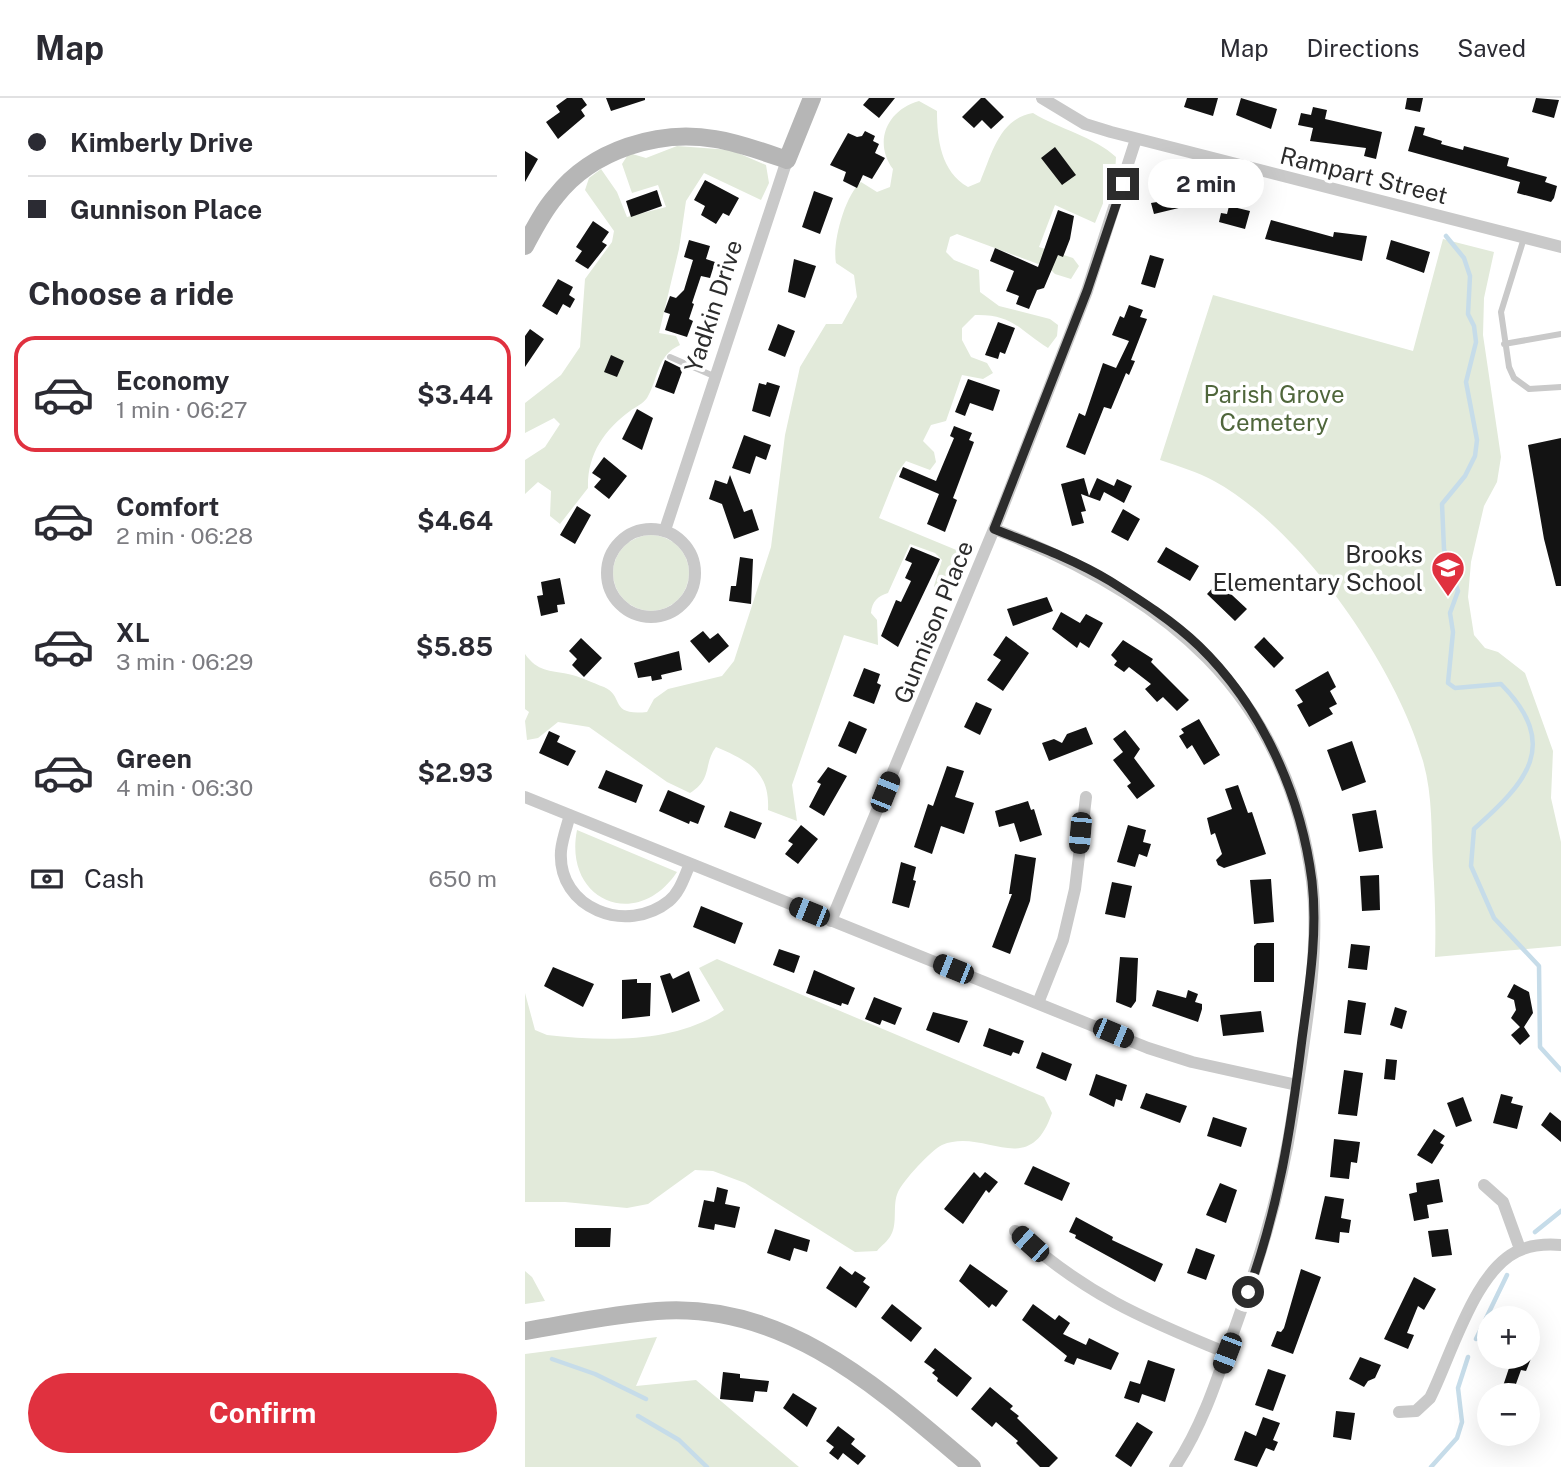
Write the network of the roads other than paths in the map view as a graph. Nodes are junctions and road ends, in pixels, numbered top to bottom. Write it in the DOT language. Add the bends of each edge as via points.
graph roads {
  1 [pos="812,98"];
  2 [pos="1041,98"];
  3 [pos="1136,139"];
  4 [pos="787,160"];
  5 [pos="1524,238"];
  6 [pos="525,246"];
  7 [pos="1561,247"];
  8 [pos="1561,334"];
  9 [pos="1504,344"];
  10 [pos="670,357"];
  11 [pos="716,376"];
  12 [pos="1561,387"];
  13 [pos="994,529"];
  14 [pos="665,530"];
  15 [pos="525,797"];
  16 [pos="1086,797"];
  17 [pos="570,815"];
  18 [pos="689,864"];
  19 [pos="831,921"];
  20 [pos="1038,1003"];
  21 [pos="1297,1084"];
  22 [pos="1484,1185"];
  23 [pos="1015,1231"];
  24 [pos="1561,1245"];
  25 [pos="1520,1249"];
  26 [pos="525,1331"];
  27 [pos="1227,1353"];
  28 [pos="1399,1412"];
  29 [pos="972,1467"];
  30 [pos="1175,1467"];
  1 -- 4 [label="main road, Yadkin Drive"];
  2 -- 3 [label="street, Rampart Street" via="1085,124"];
  3 -- 5 [label="street, Rampart Street"];
  3 -- 13 [label="street, Gunnison Place" via="1087,291"];
  4 -- 6 [label="main road" via="731,142 696,137 666,137 630,146 596,161 572,179 555,196"];
  4 -- 11 [label="street, Yadkin Drive"];
  5 -- 7 [label="street, Rampart Street"];
  5 -- 9 [label="lane" via="1503,300"];
  8 -- 9 [label="lane"];
  9 -- 12 [label="lane" via="1509,367 1521,386 1538,391"];
  10 -- 11 [label="lane"];
  11 -- 14 [label="street, Yadkin Drive"];
  13 -- 19 [label="street, Gunnison Place"];
  13 -- 21 [label="street" via="1108,580 1159,614 1200,647 1239,694 1272,747 1291,794 1312,881 1311,965"];
  14 -- 14 [label="street" via="643,529 628,535 608,561 610,589 618,603 646,618 673,612 688,599 695,583 690,550"];
  15 -- 17 [label="street"];
  16 -- 20 [label="street" via="1075,889 1063,940"];
  17 -- 18 [label="street"];
  17 -- 18 [label="street" via="561,852 564,875 584,904 613,918 643,916 670,901"];
  18 -- 19 [label="street"];
  19 -- 20 [label="street"];
  20 -- 21 [label="street" via="1192,1062"];
  21 -- 27 [label="street" via="1284,1172 1269,1232"];
  22 -- 25 [label="street" via="1503,1202"];
  23 -- 27 [label="street" via="1079,1284 1140,1318"];
  24 -- 25 [label="street"];
  25 -- 28 [label="street" via="1479,1288 1430,1398 1416,1411"];
  26 -- 29 [label="main road" via="657,1311 709,1312 763,1325 851,1367"];
  27 -- 30 [label="street" via="1199,1424"];
}
